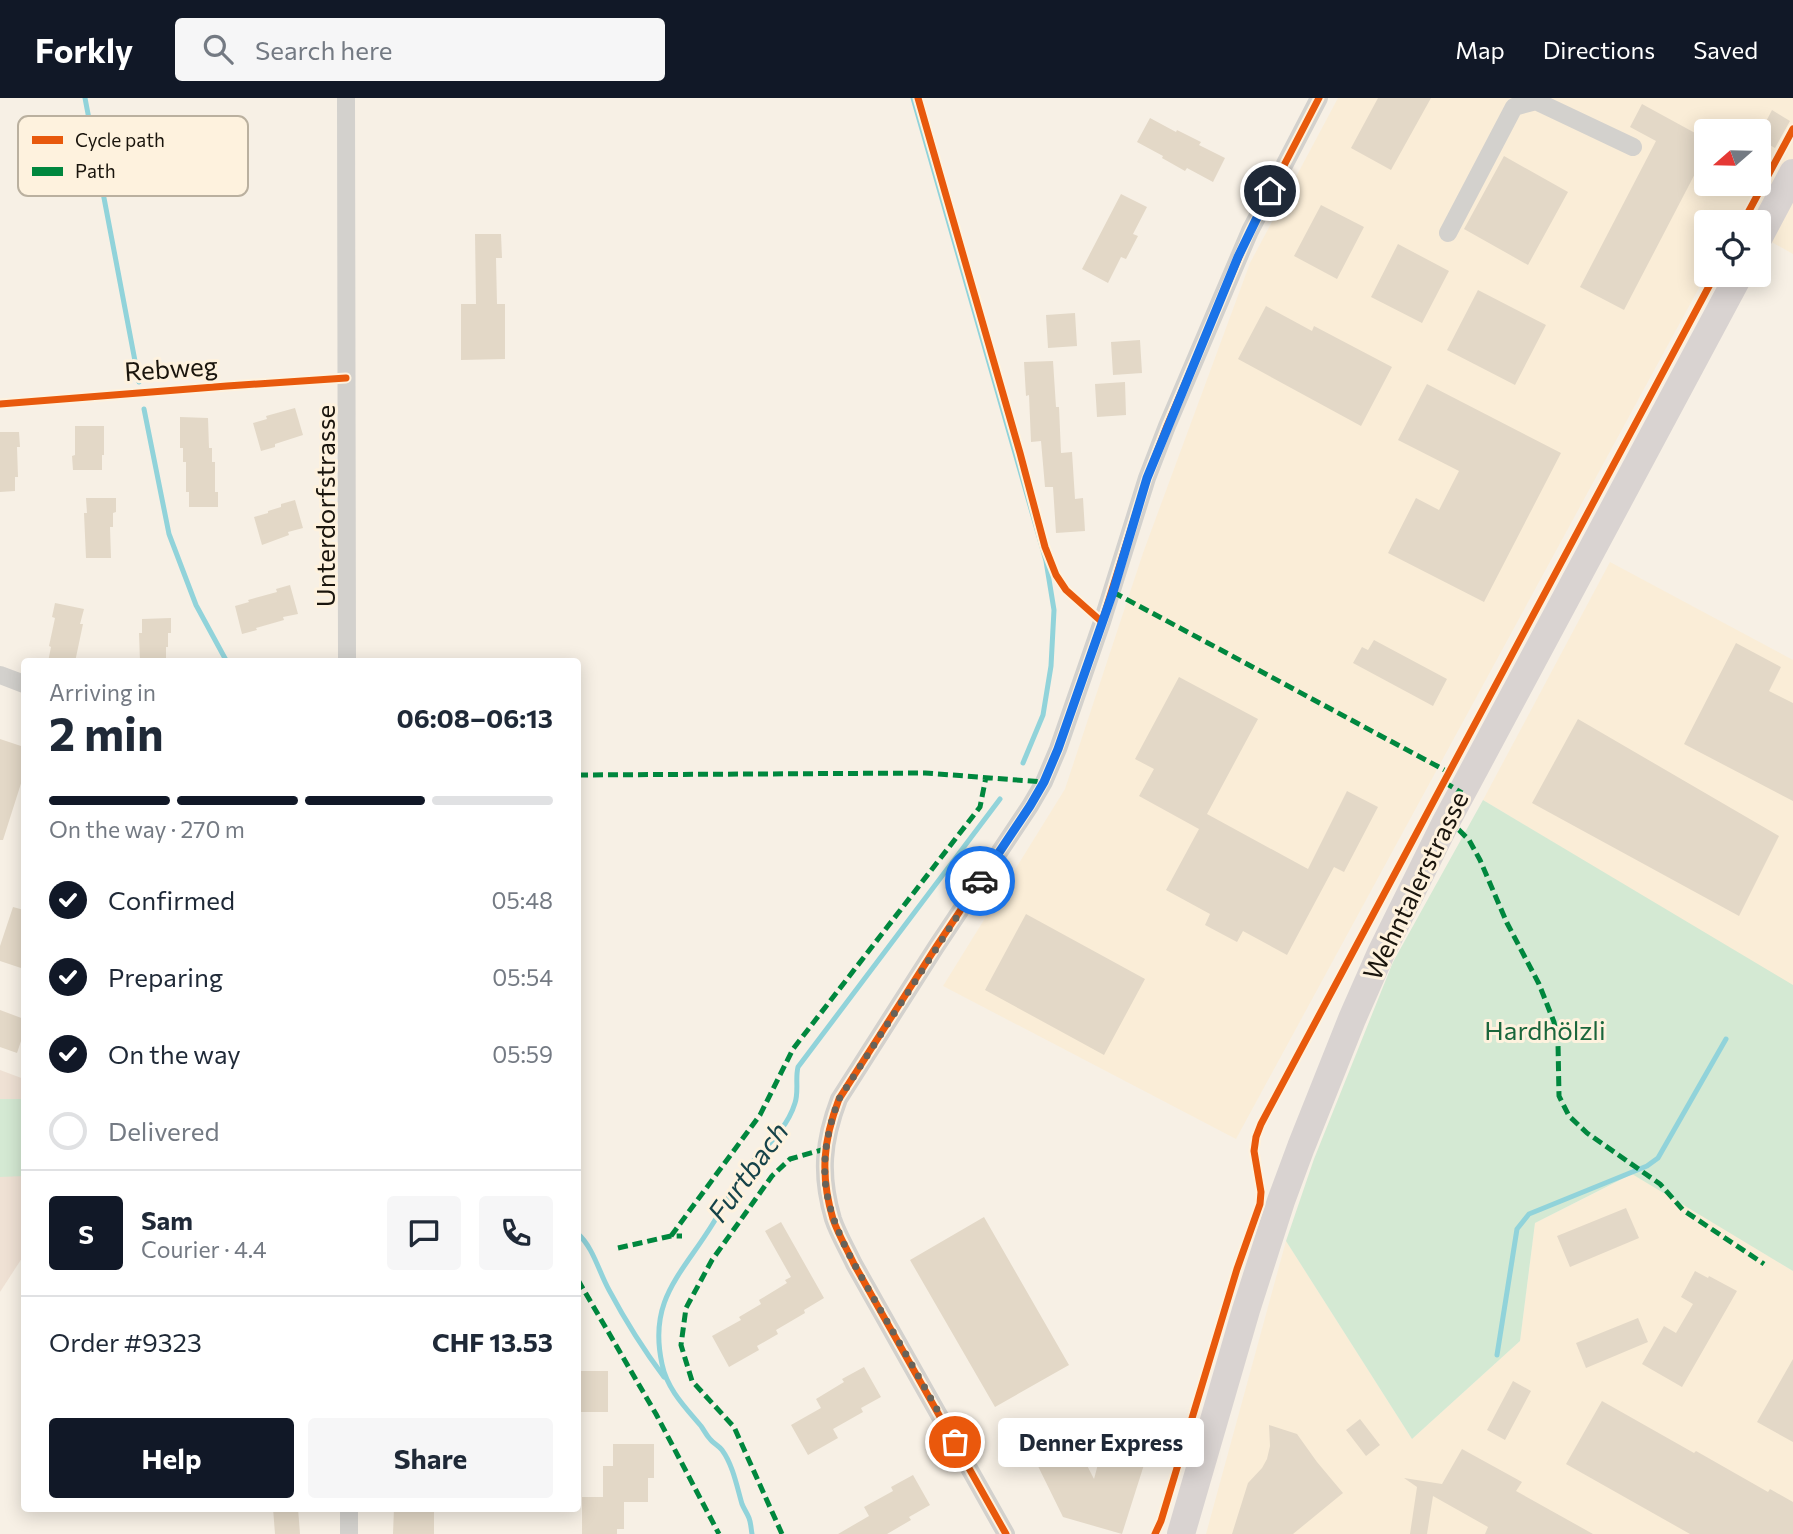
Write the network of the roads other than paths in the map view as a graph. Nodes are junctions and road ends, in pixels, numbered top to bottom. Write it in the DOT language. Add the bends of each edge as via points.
graph roads {
  1 [pos="346,98"];
  2 [pos="1319,98"];
  3 [pos="1633,148"];
  4 [pos="1793,173"];
  5 [pos="1771,214"];
  6 [pos="1448,233"];
  7 [pos="1733,287"];
  8 [pos="347,658"];
  9 [pos="0,675"];
  10 [pos="21,683"];
  11 [pos="349,1512"];
  12 [pos="349,1534"];
  13 [pos="1006,1534"];
  14 [pos="1181,1534"];
  1 -- 8 [label="street, Unterdorfstrasse"];
  2 -- 13 [label="street" via="1250,231 1167,426 1044,782 839,1099 830,1124 826,1188 834,1221"];
  3 -- 6 [label="street" via="1535,101 1514,107"];
  4 -- 5 [label="main road"];
  7 -- 14 [label="main road, Wehntalerstrasse" via="1446,822 1381,953 1282,1201"];
  9 -- 10 [label="street"];
  11 -- 12 [label="street"];
}
